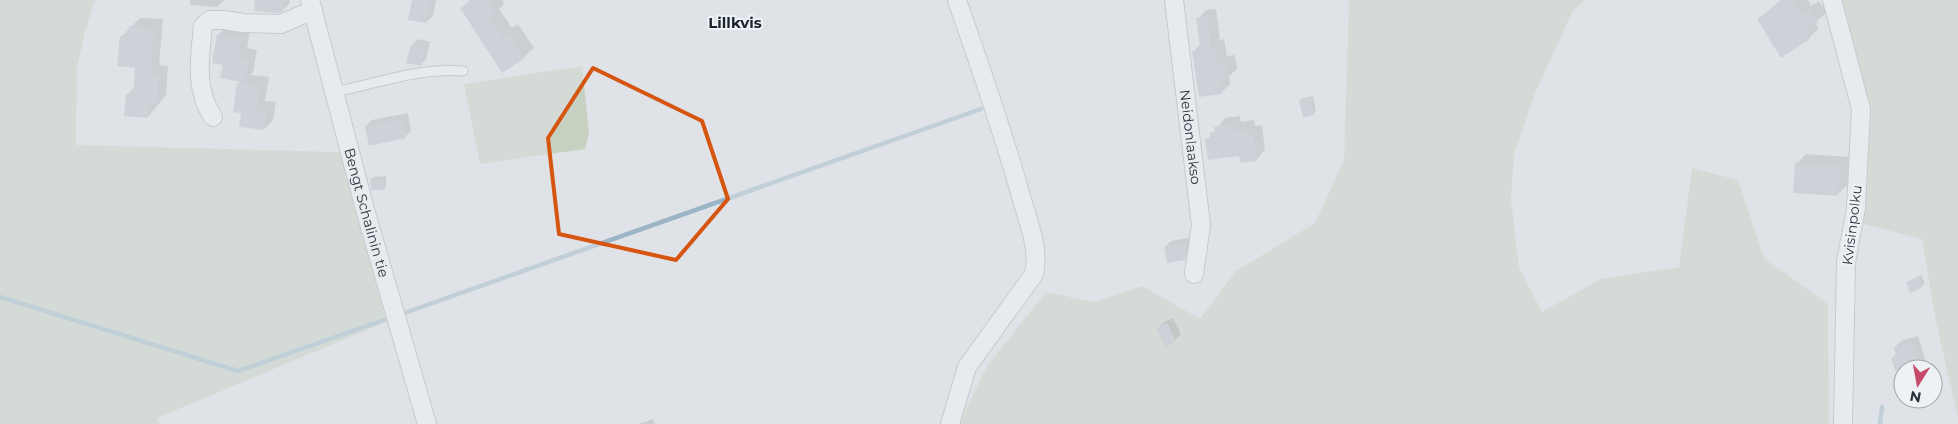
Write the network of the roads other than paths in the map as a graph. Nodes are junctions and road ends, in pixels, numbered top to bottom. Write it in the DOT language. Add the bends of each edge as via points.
graph roads {
  1 [pos="957,0"];
  2 [pos="1174,0"];
  3 [pos="1832,0"];
  4 [pos="312,5"];
  5 [pos="463,71"];
  6 [pos="334,92"];
  7 [pos="212,116"];
  8 [pos="1194,274"];
  9 [pos="427,424"];
  10 [pos="950,424"];
  11 [pos="1842,424"];
  1 -- 10 [label="street" via="1005,140 1037,261 1034,274 967,367"];
  2 -- 8 [label="street, Neidonlaakso" via="1201,225"];
  3 -- 11 [label="street, Kvisinpolku" via="1861,108 1856,208 1846,262"];
  4 -- 6 [label="street, Bengt Schalinin tie"];
  4 -- 7 [label="street" via="281,24 210,20 203,26 200,82 204,104"];
  5 -- 6 [label="lane" via="426,72"];
  6 -- 9 [label="street, Bengt Schalinin tie"];
}
